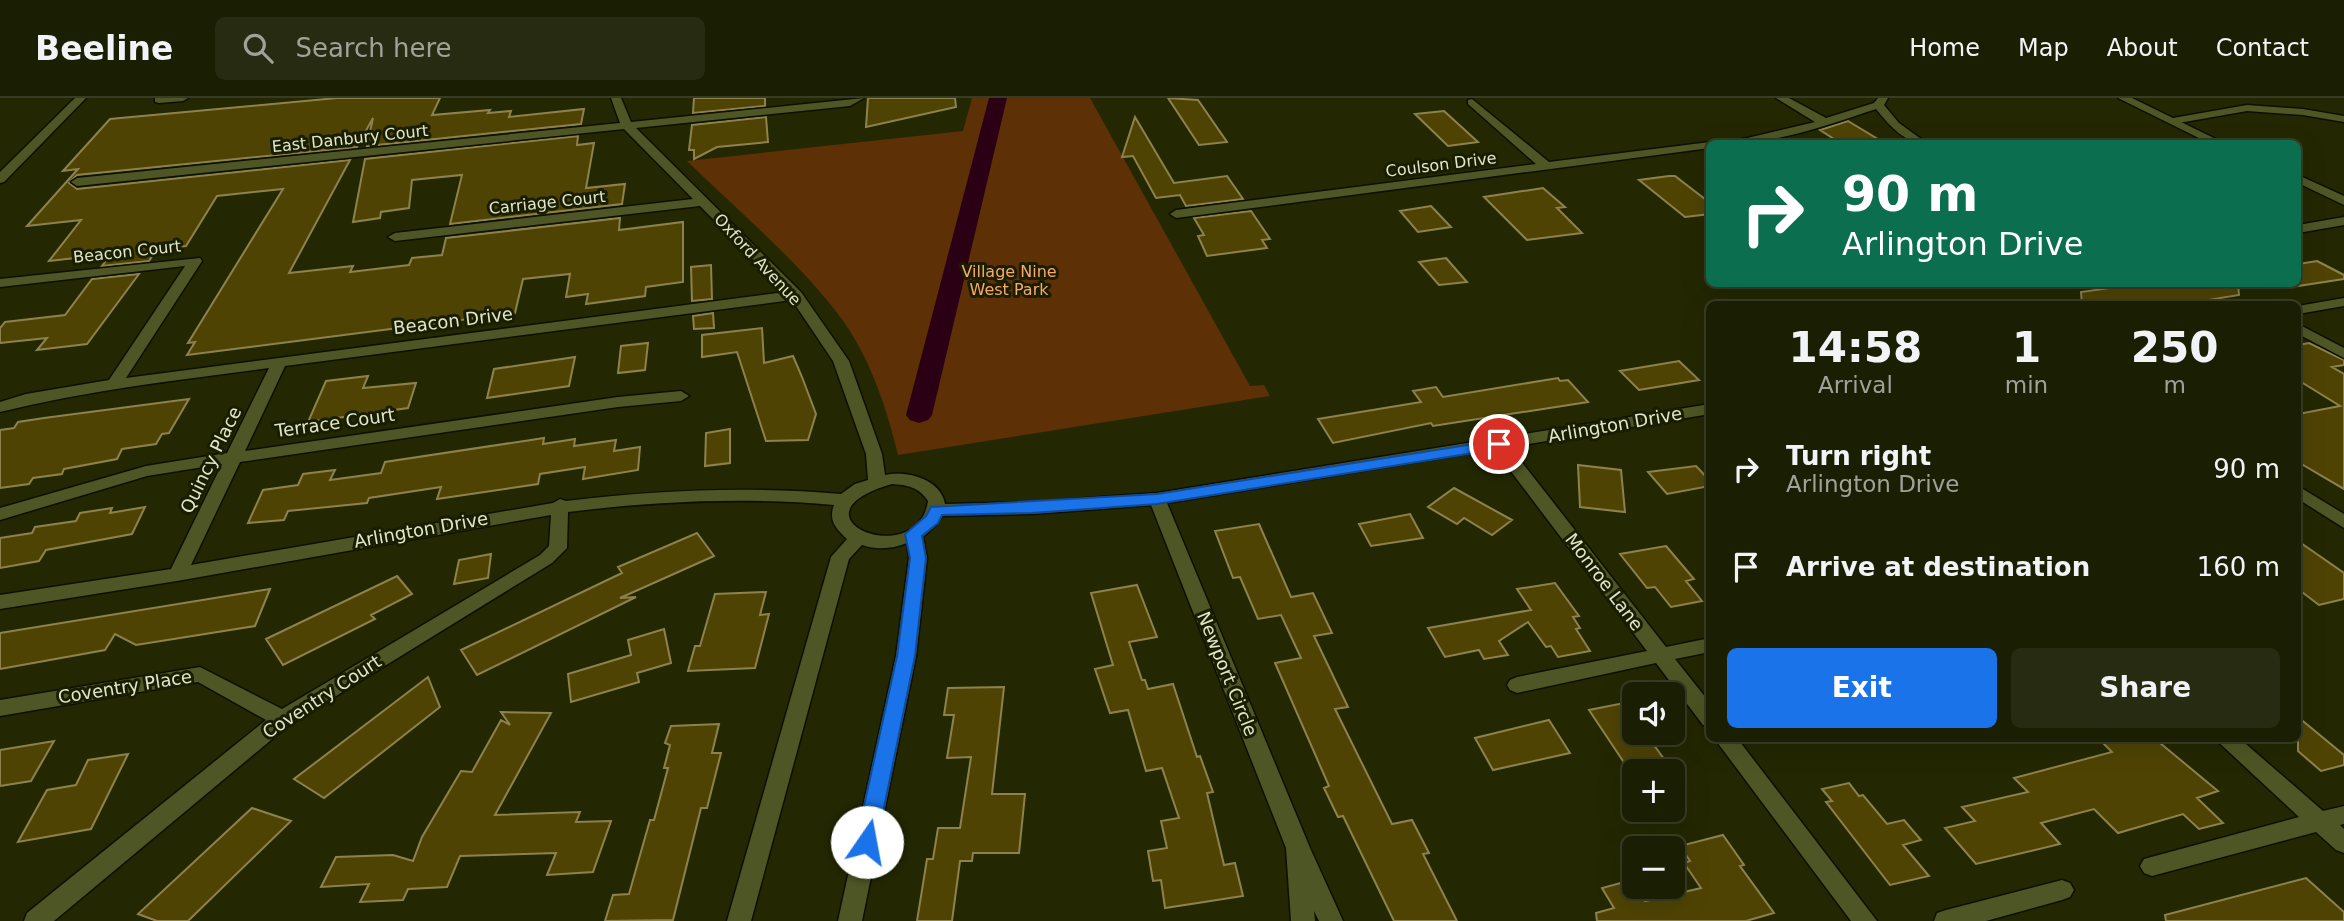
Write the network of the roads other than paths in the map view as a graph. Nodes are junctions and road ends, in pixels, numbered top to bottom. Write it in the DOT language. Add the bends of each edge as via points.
graph roads {
  1 [pos="81,98"];
  2 [pos="183,98"];
  3 [pos="616,98"];
  4 [pos="859,98"];
  5 [pos="1781,98"];
  6 [pos="2123,98"];
  7 [pos="2286,98"];
  8 [pos="159,100"];
  9 [pos="1472,102"];
  10 [pos="1880,102"];
  11 [pos="2303,112"];
  12 [pos="2344,119"];
  13 [pos="2173,121"];
  14 [pos="1826,124"];
  15 [pos="627,126"];
  16 [pos="1760,140"];
  17 [pos="1917,140"];
  18 [pos="2213,140"];
  19 [pos="1706,146"];
  20 [pos="1546,166"];
  21 [pos="0,179"];
  22 [pos="2301,180"];
  23 [pos="77,182"];
  24 [pos="2344,201"];
  25 [pos="703,202"];
  26 [pos="1176,214"];
  27 [pos="2344,222"];
  28 [pos="2301,229"];
  29 [pos="395,237"];
  30 [pos="0,283"];
  31 [pos="796,295"];
  32 [pos="2344,302"];
  33 [pos="2301,309"];
  34 [pos="2301,330"];
  35 [pos="2344,354"];
  36 [pos="279,363"];
  37 [pos="114,384"];
  38 [pos="681,396"];
  39 [pos="0,407"];
  40 [pos="1706,410"];
  41 [pos="1499,444"];
  42 [pos="234,457"];
  43 [pos="877,481"];
  44 [pos="2301,493"];
  45 [pos="1157,499"];
  46 [pos="844,500"];
  47 [pos="560,505"];
  48 [pos="937,510"];
  49 [pos="0,514"];
  50 [pos="2344,522"];
  51 [pos="914,534"];
  52 [pos="858,539"];
  53 [pos="177,575"];
  54 [pos="0,602"];
  55 [pos="1706,646"];
  56 [pos="1660,655"];
  57 [pos="1517,685"];
  58 [pos="0,708"];
  59 [pos="1706,714"];
  60 [pos="282,719"];
  61 [pos="1727,742"];
  62 [pos="2229,742"];
  63 [pos="2344,815"];
  64 [pos="2319,821"];
  65 [pos="2344,843"];
  66 [pos="1298,848"];
  67 [pos="2152,866"];
  68 [pos="2062,890"];
  69 [pos="36,921"];
  70 [pos="739,921"];
  71 [pos="850,921"];
  72 [pos="1303,921"];
  73 [pos="1331,921"];
  74 [pos="1865,921"];
  75 [pos="1946,921"];
  1 -- 21 [label="street"];
  2 -- 8 [label="street"];
  3 -- 15 [label="street, Oxford Avenue"];
  4 -- 15 [label="street, East Danbury Court" via="850,103"];
  5 -- 14 [label="street"];
  6 -- 13 [label="street"];
  7 -- 11 [label="street"];
  9 -- 20 [label="street"];
  10 -- 14 [label="street"];
  10 -- 17 [label="street" via="1895,125"];
  11 -- 12 [label="street"];
  11 -- 13 [label="street" via="2247,108"];
  13 -- 18 [label="street"];
  14 -- 16 [label="street"];
  15 -- 23 [label="street, East Danbury Court"];
  15 -- 25 [label="street, Oxford Avenue"];
  19 -- 20 [label="street, Coulson Drive"];
  20 -- 26 [label="street, Coulson Drive"];
  22 -- 24 [label="street"];
  25 -- 29 [label="street, Carriage Court"];
  25 -- 31 [label="street, Oxford Avenue"];
  27 -- 28 [label="street"];
  30 -- 37 [label="street, Beacon Court" via="195,261"];
  31 -- 36 [label="street, Beacon Drive"];
  31 -- 43 [label="street, Oxford Avenue" via="841,361 874,454"];
  32 -- 33 [label="street"];
  34 -- 35 [label="street"];
  36 -- 37 [label="street, Beacon Drive"];
  36 -- 42 [label="street, Quincy Place"];
  37 -- 39 [label="street, Beacon Drive"];
  38 -- 42 [label="street, Terrace Court"];
  40 -- 41 [label="street, Arlington Drive"];
  41 -- 45 [label="street, Arlington Drive"];
  41 -- 56 [label="street, Monroe Lane"];
  42 -- 49 [label="street, Terrace Court" via="138,472"];
  42 -- 53 [label="street, Quincy Place"];
  43 -- 46 [label="street"];
  43 -- 48 [label="street" via="916,482 933,493"];
  44 -- 50 [label="street"];
  45 -- 48 [label="street, Arlington Drive"];
  45 -- 66 [label="street, Newport Circle"];
  46 -- 47 [label="street, Arlington Drive" via="783,493 688,493"];
  46 -- 52 [label="street" via="839,509 841,526"];
  47 -- 53 [label="street, Arlington Drive"];
  47 -- 60 [label="street, Coventry Court" via="558,548 546,559"];
  48 -- 51 [label="street"];
  51 -- 52 [label="street" via="885,542"];
  51 -- 71 [label="street" via="918,558 906,656"];
  52 -- 70 [label="street" via="840,557"];
  53 -- 54 [label="street, Arlington Drive"];
  55 -- 56 [label="street"];
  56 -- 57 [label="street"];
  56 -- 59 [label="street, Monroe Lane"];
  58 -- 60 [label="street, Coventry Place" via="201,674"];
  60 -- 69 [label="street, Coventry Court"];
  61 -- 74 [label="street"];
  62 -- 64 [label="street"];
  63 -- 64 [label="street"];
  64 -- 65 [label="street"];
  64 -- 67 [label="street"];
  66 -- 72 [label="street, Newport Circle"];
  66 -- 73 [label="street, Newport Circle"];
  68 -- 75 [label="street"];
}
